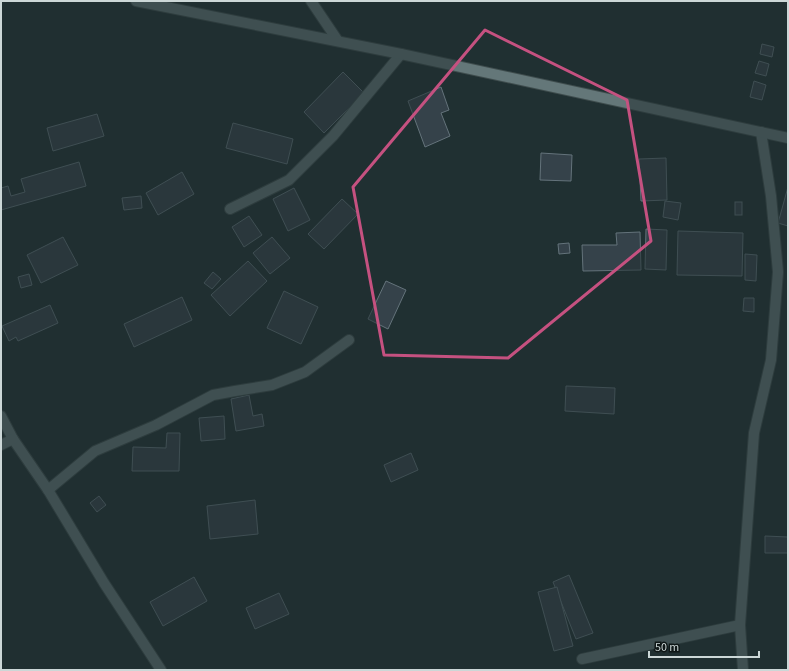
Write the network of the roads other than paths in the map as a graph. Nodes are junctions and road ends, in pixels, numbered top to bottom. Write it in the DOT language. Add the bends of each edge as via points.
graph roads {
  1 [pos="136,1"];
  2 [pos="311,1"];
  3 [pos="338,41"];
  4 [pos="401,54"];
  5 [pos="761,132"];
  6 [pos="788,138"];
  7 [pos="230,209"];
  8 [pos="349,340"];
  9 [pos="1,416"];
  10 [pos="13,439"];
  11 [pos="1,445"];
  12 [pos="48,490"];
  13 [pos="740,625"];
  14 [pos="582,659"];
  15 [pos="161,670"];
  16 [pos="743,670"];
  1 -- 3 [label="street"];
  2 -- 3 [label="street"];
  3 -- 4 [label="street"];
  4 -- 5 [label="street"];
  4 -- 7 [label="street" via="333,136 289,180"];
  5 -- 6 [label="street"];
  5 -- 13 [label="street" via="771,196 778,272 771,360 754,433"];
  8 -- 12 [label="street" via="305,372 272,385 213,396 156,426 95,451"];
  9 -- 10 [label="street"];
  10 -- 11 [label="street"];
  10 -- 12 [label="street"];
  12 -- 15 [label="street" via="104,583"];
  13 -- 14 [label="street"];
  13 -- 16 [label="street"];
}
